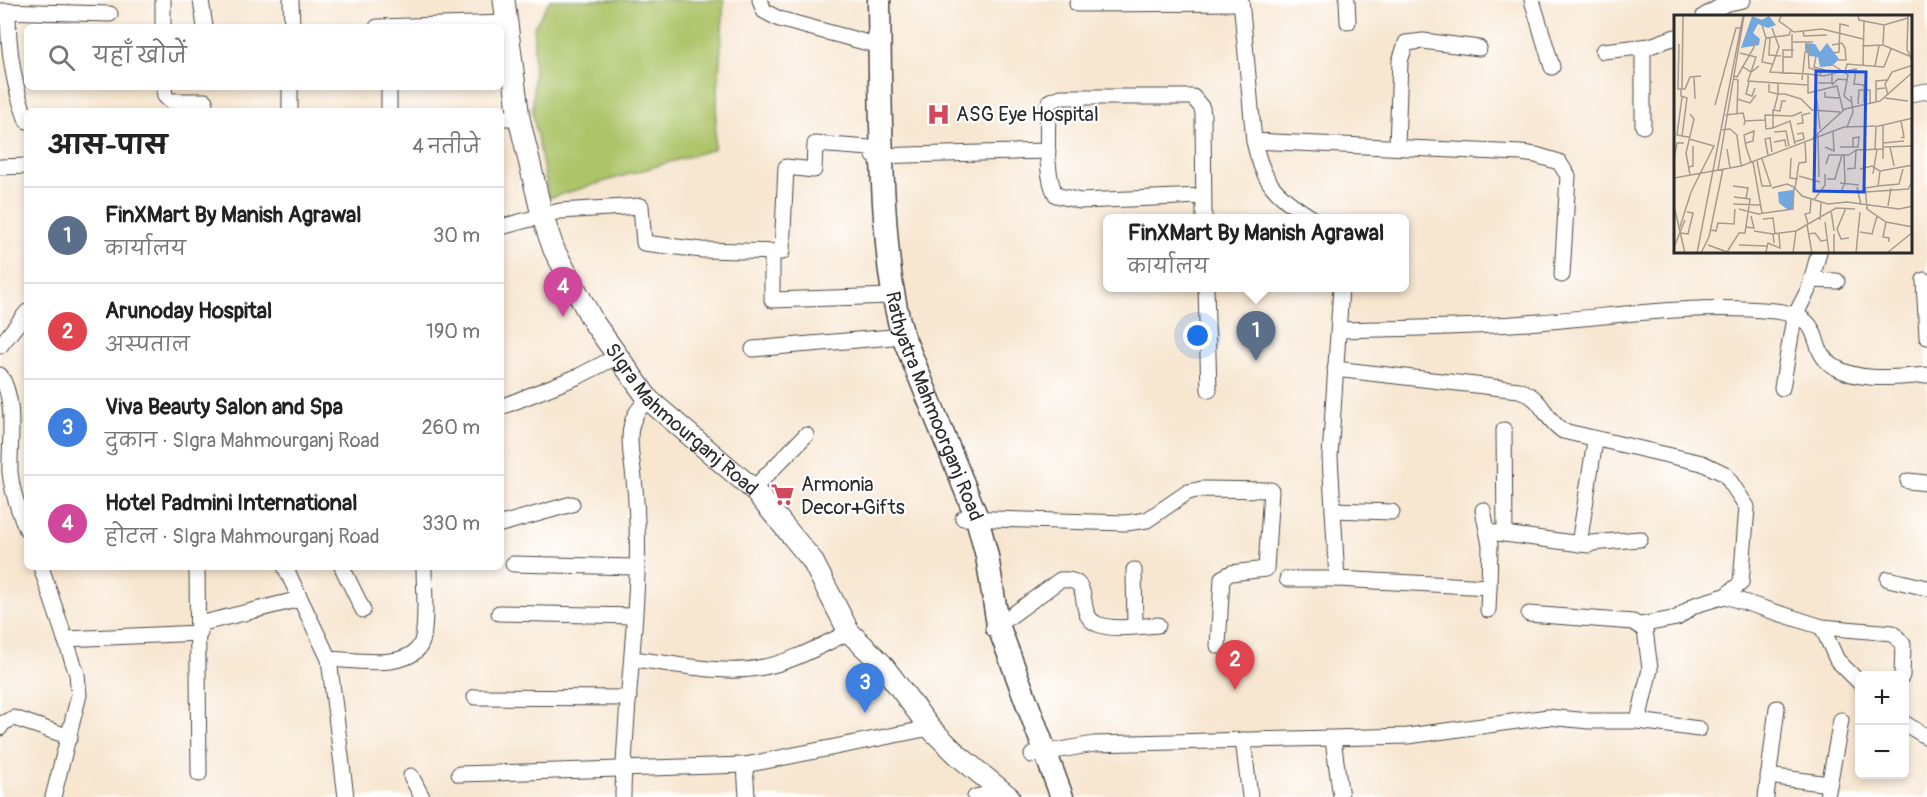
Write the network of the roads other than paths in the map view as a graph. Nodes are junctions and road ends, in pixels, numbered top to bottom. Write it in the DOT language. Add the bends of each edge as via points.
graph roads {
  1 [pos="162,0"];
  2 [pos="201,0"];
  3 [pos="291,0"];
  4 [pos="504,0"];
  5 [pos="760,0"];
  6 [pos="867,0"];
  7 [pos="879,0"];
  8 [pos="1347,0"];
  9 [pos="1532,0"];
  10 [pos="1743,0"];
  11 [pos="1145,2"];
  12 [pos="1241,2"];
  13 [pos="1077,4"];
  14 [pos="4,11"];
  15 [pos="110,14"];
  16 [pos="1713,14"];
  17 [pos="1348,22"];
  18 [pos="506,23"];
  19 [pos="163,24"];
  20 [pos="204,24"];
  21 [pos="292,24"];
  22 [pos="476,24"];
  23 [pos="1674,37"];
  24 [pos="868,43"];
  25 [pos="1644,47"];
  26 [pos="1479,48"];
  27 [pos="1603,51"];
  28 [pos="1552,67"];
  29 [pos="164,90"];
  30 [pos="290,90"];
  31 [pos="389,90"];
  32 [pos="1927,91"];
  33 [pos="1912,94"];
  34 [pos="205,100"];
  35 [pos="290,108"];
  36 [pos="389,108"];
  37 [pos="24,112"];
  38 [pos="510,118"];
  39 [pos="1643,126"];
  40 [pos="1254,141"];
  41 [pos="1397,147"];
  42 [pos="1048,151"];
  43 [pos="874,153"];
  44 [pos="24,166"];
  45 [pos="0,167"];
  46 [pos="1203,196"];
  47 [pos="1204,214"];
  48 [pos="1304,214"];
  49 [pos="542,215"];
  50 [pos="504,226"];
  51 [pos="772,253"];
  52 [pos="1818,254"];
  53 [pos="1562,275"];
  54 [pos="1812,280"];
  55 [pos="1924,280"];
  56 [pos="1837,281"];
  57 [pos="1206,292"];
  58 [pos="1341,292"];
  59 [pos="887,296"];
  60 [pos="1796,314"];
  61 [pos="24,315"];
  62 [pos="1339,330"];
  63 [pos="1927,337"];
  64 [pos="3,338"];
  65 [pos="892,338"];
  66 [pos="753,349"];
  67 [pos="618,356"];
  68 [pos="1335,369"];
  69 [pos="0,375"];
  70 [pos="1927,375"];
  71 [pos="1782,388"];
  72 [pos="1209,390"];
  73 [pos="649,400"];
  74 [pos="504,406"];
  75 [pos="1504,430"];
  76 [pos="806,435"];
  77 [pos="1595,441"];
  78 [pos="1908,481"];
  79 [pos="1927,483"];
  80 [pos="753,489"];
  81 [pos="572,504"];
  82 [pos="1333,510"];
  83 [pos="1483,510"];
  84 [pos="1392,512"];
  85 [pos="970,518"];
  86 [pos="24,521"];
  87 [pos="504,523"];
  88 [pos="1489,532"];
  89 [pos="1505,534"];
  90 [pos="1640,539"];
  91 [pos="1579,544"];
  92 [pos="1616,548"];
  93 [pos="513,564"];
  94 [pos="635,567"];
  95 [pos="41,570"];
  96 [pos="197,570"];
  97 [pos="286,570"];
  98 [pos="343,570"];
  99 [pos="424,570"];
  100 [pos="1134,570"];
  101 [pos="1287,579"];
  102 [pos="1337,579"];
  103 [pos="1888,579"];
  104 [pos="1489,587"];
  105 [pos="1927,588"];
  106 [pos="1725,596"];
  107 [pos="300,599"];
  108 [pos="363,610"];
  109 [pos="1488,610"];
  110 [pos="499,614"];
  111 [pos="1529,614"];
  112 [pos="634,616"];
  113 [pos="1158,625"];
  114 [pos="1640,625"];
  115 [pos="1135,626"];
  116 [pos="1822,627"];
  117 [pos="199,628"];
  118 [pos="994,628"];
  119 [pos="849,632"];
  120 [pos="65,639"];
  121 [pos="1218,646"];
  122 [pos="329,659"];
  123 [pos="633,659"];
  124 [pos="1902,671"];
  125 [pos="1855,678"];
  126 [pos="475,697"];
  127 [pos="629,698"];
  128 [pos="1777,708"];
  129 [pos="1840,720"];
  130 [pos="1638,721"];
  131 [pos="1908,725"];
  132 [pos="0,728"];
  133 [pos="930,728"];
  134 [pos="1699,729"];
  135 [pos="70,737"];
  136 [pos="1927,737"];
  137 [pos="1243,740"];
  138 [pos="1333,740"];
  139 [pos="1039,754"];
  140 [pos="745,765"];
  141 [pos="623,767"];
  142 [pos="200,774"];
  143 [pos="459,774"];
  144 [pos="411,776"];
  145 [pos="1768,776"];
  146 [pos="1828,790"];
  147 [pos="1006,794"];
  148 [pos="53,797"];
  149 [pos="346,797"];
  150 [pos="422,797"];
  151 [pos="623,797"];
  152 [pos="747,797"];
  153 [pos="975,797"];
  154 [pos="1049,797"];
  155 [pos="1062,797"];
  156 [pos="1250,797"];
  157 [pos="1341,797"];
  158 [pos="1766,797"];
  1 -- 19 [label="street"];
  2 -- 20 [label="street"];
  3 -- 21 [label="street"];
  4 -- 18 [label="street, SIgra Mahmourganj Road"];
  5 -- 24 [label="street" via="764,12 778,20"];
  6 -- 24 [label="main road, Rathyatra Mahmoorganj Road"];
  7 -- 43 [label="main road, Rathyatra Mahmoorganj Road"];
  8 -- 17 [label="street"];
  9 -- 28 [label="street"];
  10 -- 16 [label="street"];
  11 -- 12 [label="street"];
  11 -- 13 [label="street"];
  12 -- 40 [label="street"];
  14 -- 15 [label="street"];
  14 -- 37 [label="street" via="15,86"];
  18 -- 22 [label="street"];
  18 -- 38 [label="street, SIgra Mahmourganj Road"];
  23 -- 25 [label="street"];
  24 -- 43 [label="main road, Rathyatra Mahmoorganj Road"];
  25 -- 27 [label="street"];
  25 -- 39 [label="street"];
  26 -- 41 [label="street" via="1423,40 1406,43 1400,61"];
  29 -- 34 [label="street" via="170,101"];
  30 -- 35 [label="street"];
  31 -- 36 [label="street"];
  32 -- 33 [label="street"];
  38 -- 49 [label="street, SIgra Mahmourganj Road"];
  40 -- 41 [label="street"];
  40 -- 48 [label="street" via="1266,181"];
  41 -- 53 [label="street" via="1536,154 1559,162 1569,186"];
  42 -- 43 [label="street"];
  42 -- 46 [label="street" via="1052,189 1062,199"];
  42 -- 46 [label="street" via="1048,106 1054,98 1193,97 1203,115"];
  43 -- 51 [label="street" via="815,144 814,170 786,167 782,252"];
  43 -- 59 [label="main road, Rathyatra Mahmoorganj Road" via="875,267"];
  44 -- 45 [label="street"];
  46 -- 47 [label="street"];
  49 -- 50 [label="street"];
  49 -- 51 [label="street" via="584,208 641,206 644,243"];
  49 -- 67 [label="street, SIgra Mahmourganj Road" via="574,290"];
  51 -- 59 [label="street" via="772,300"];
  52 -- 54 [label="street"];
  54 -- 56 [label="street"];
  54 -- 60 [label="street"];
  55 -- 63 [label="street"];
  57 -- 72 [label="street"];
  58 -- 62 [label="street"];
  59 -- 65 [label="main road, Rathyatra Mahmoorganj Road"];
  59 -- 85 [label="main road, Rathyatra Mahmoorganj Road"];
  60 -- 62 [label="street" via="1682,309 1536,322"];
  60 -- 70 [label="street" via="1808,323 1826,359 1843,370 1878,377"];
  60 -- 71 [label="street"];
  61 -- 64 [label="street"];
  62 -- 68 [label="street"];
  65 -- 66 [label="street"];
  65 -- 85 [label="main road, Rathyatra Mahmoorganj Road"];
  67 -- 73 [label="street, SIgra Mahmourganj Road"];
  67 -- 74 [label="street"];
  68 -- 77 [label="street" via="1519,390 1539,400 1563,432"];
  68 -- 82 [label="street" via="1330,457"];
  69 -- 86 [label="street" via="8,398 14,492"];
  73 -- 80 [label="street, SIgra Mahmourganj Road"];
  73 -- 94 [label="street" via="637,408 631,422"];
  75 -- 89 [label="street"];
  76 -- 80 [label="street"];
  77 -- 91 [label="street"];
  77 -- 106 [label="street" via="1702,463 1725,474 1747,507 1741,583"];
  78 -- 79 [label="street"];
  80 -- 119 [label="street, SIgra Mahmourganj Road" via="812,560"];
  81 -- 87 [label="street"];
  82 -- 84 [label="street"];
  82 -- 102 [label="street"];
  83 -- 88 [label="street"];
  85 -- 118 [label="main road, Rathyatra Mahmoorganj Road" via="974,554"];
  85 -- 121 [label="street" via="1126,523 1147,519 1188,492 1271,490 1266,569 1231,573 1222,578"];
  88 -- 89 [label="street"];
  88 -- 104 [label="street"];
  89 -- 91 [label="street"];
  90 -- 91 [label="street"];
  91 -- 92 [label="street"];
  93 -- 94 [label="street"];
  94 -- 112 [label="street"];
  95 -- 120 [label="street"];
  96 -- 117 [label="street"];
  97 -- 107 [label="street"];
  98 -- 108 [label="street"];
  99 -- 122 [label="street" via="423,637 413,655 401,660"];
  100 -- 115 [label="street"];
  101 -- 102 [label="street"];
  102 -- 104 [label="street"];
  103 -- 105 [label="street"];
  104 -- 109 [label="street"];
  106 -- 114 [label="street" via="1695,605 1677,618"];
  106 -- 116 [label="street"];
  107 -- 117 [label="street"];
  107 -- 122 [label="street"];
  110 -- 112 [label="street"];
  111 -- 114 [label="street"];
  112 -- 123 [label="street"];
  113 -- 115 [label="street"];
  114 -- 130 [label="street" via="1648,638 1650,669"];
  115 -- 118 [label="street" via="1096,623 1087,615 1084,592 1071,579 1060,580"];
  116 -- 124 [label="street" via="1893,633 1903,644"];
  116 -- 125 [label="street" via="1837,660"];
  117 -- 120 [label="street"];
  117 -- 142 [label="street"];
  118 -- 139 [label="main road, Rathyatra Mahmoorganj Road"];
  119 -- 123 [label="street" via="794,658 756,669"];
  119 -- 133 [label="street, SIgra Mahmourganj Road" via="880,663"];
  120 -- 135 [label="street" via="80,695"];
  122 -- 149 [label="street"];
  123 -- 127 [label="street"];
  126 -- 127 [label="street"];
  127 -- 141 [label="street"];
  128 -- 145 [label="street"];
  129 -- 146 [label="street"];
  130 -- 134 [label="street"];
  130 -- 138 [label="street" via="1548,717 1408,736"];
  131 -- 136 [label="street"];
  132 -- 135 [label="street" via="14,718"];
  133 -- 140 [label="street"];
  133 -- 147 [label="street, SIgra Mahmourganj Road"];
  135 -- 148 [label="street"];
  137 -- 138 [label="street"];
  137 -- 139 [label="street" via="1094,744"];
  137 -- 156 [label="street"];
  138 -- 157 [label="street"];
  139 -- 154 [label="main road, Rathyatra Mahmoorganj Road"];
  139 -- 155 [label="main road, Rathyatra Mahmoorganj Road"];
  140 -- 141 [label="street"];
  140 -- 152 [label="street"];
  141 -- 143 [label="street"];
  141 -- 151 [label="street"];
  144 -- 150 [label="street"];
  145 -- 146 [label="street"];
  145 -- 158 [label="street"];
  147 -- 153 [label="street"];
}
